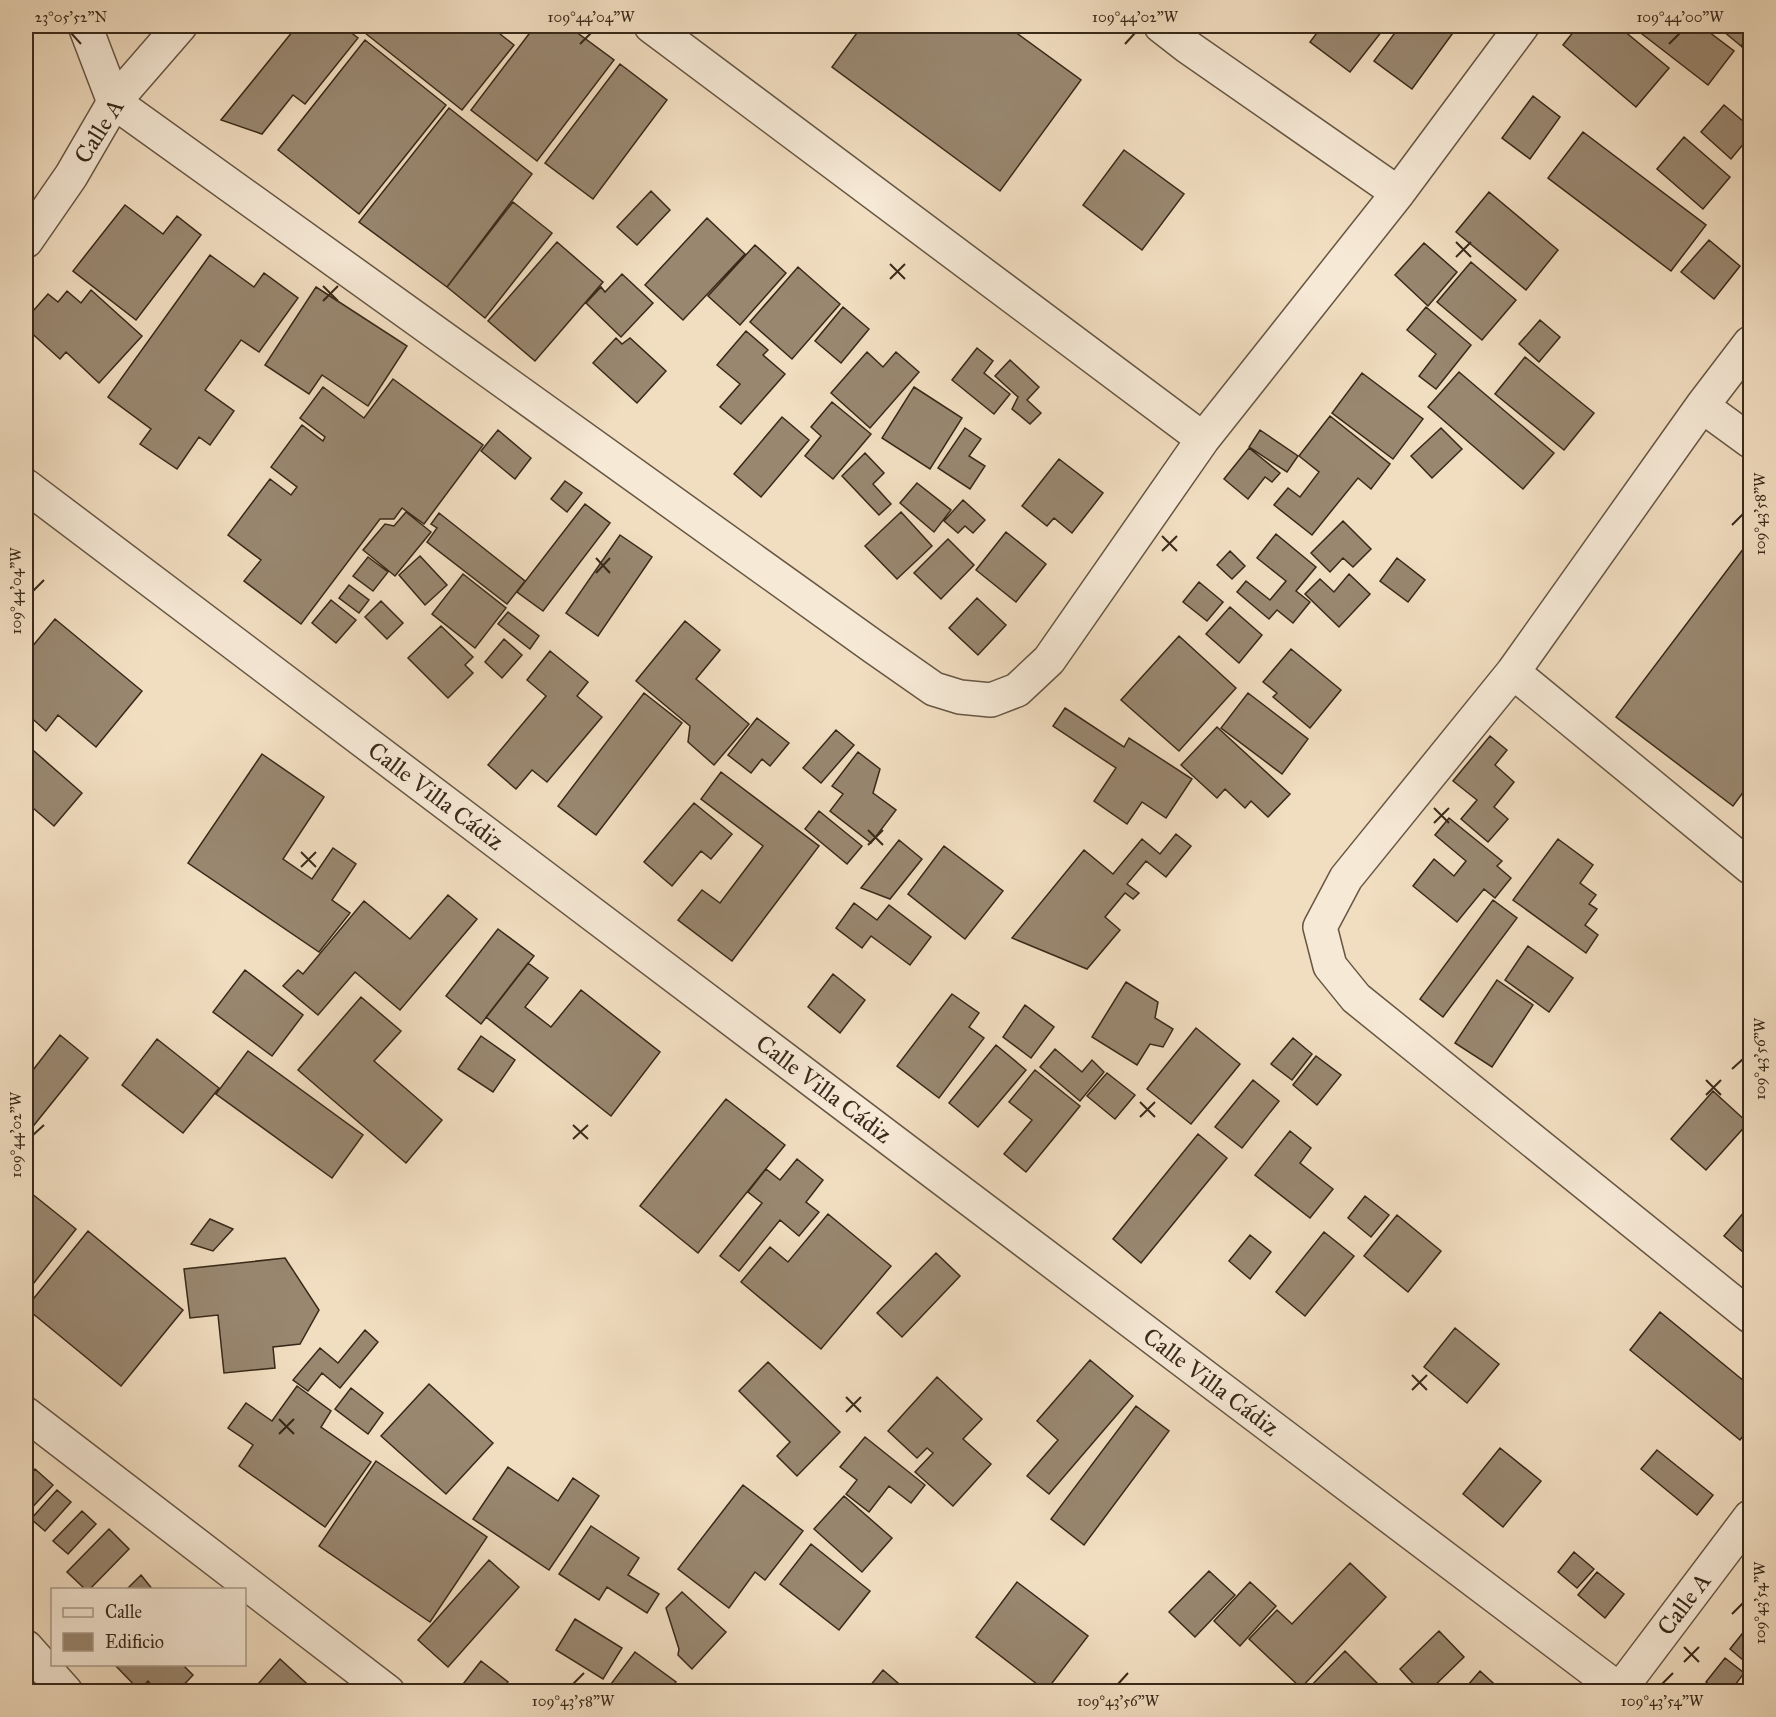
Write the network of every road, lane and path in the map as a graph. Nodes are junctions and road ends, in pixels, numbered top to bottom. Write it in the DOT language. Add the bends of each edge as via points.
graph roads {
  1 [pos="85,26"];
  2 [pos="180,26"];
  3 [pos="651,26"];
  4 [pos="1161,26"];
  5 [pos="1522,26"];
  6 [pos="114,102"];
  7 [pos="1398,193"];
  8 [pos="26,241"];
  9 [pos="1750,343"];
  10 [pos="1702,406"];
  11 [pos="1203,439"];
  12 [pos="1750,441"];
  13 [pos="26,486"];
  14 [pos="1513,672"];
  15 [pos="1750,867"];
  16 [pos="1750,1316"];
  17 [pos="26,1414"];
  18 [pos="1750,1517"];
  19 [pos="26,1647"];
  20 [pos="1620,1691"];
  21 [pos="66,1692"];
  22 [pos="388,1692"];
  1 -- 6 [label="street"];
  2 -- 6 [label="street, Calle A"];
  3 -- 11 [label="street"];
  4 -- 7 [label="street"];
  5 -- 7 [label="street"];
  6 -- 8 [label="street, Calle A" via="71,176"];
  6 -- 11 [label="street" via="874,647 934,689 960,698 991,700 1017,690 1049,660"];
  7 -- 11 [label="street"];
  9 -- 10 [label="street"];
  10 -- 12 [label="street"];
  10 -- 14 [label="street"];
  13 -- 20 [label="street, Calle Villa Cádiz"];
  14 -- 15 [label="street"];
  14 -- 16 [label="street" via="1346,878 1320,927 1330,966 1356,998"];
  17 -- 22 [label="street"];
  18 -- 20 [label="street, Calle A"];
  19 -- 21 [label="street"];
}
